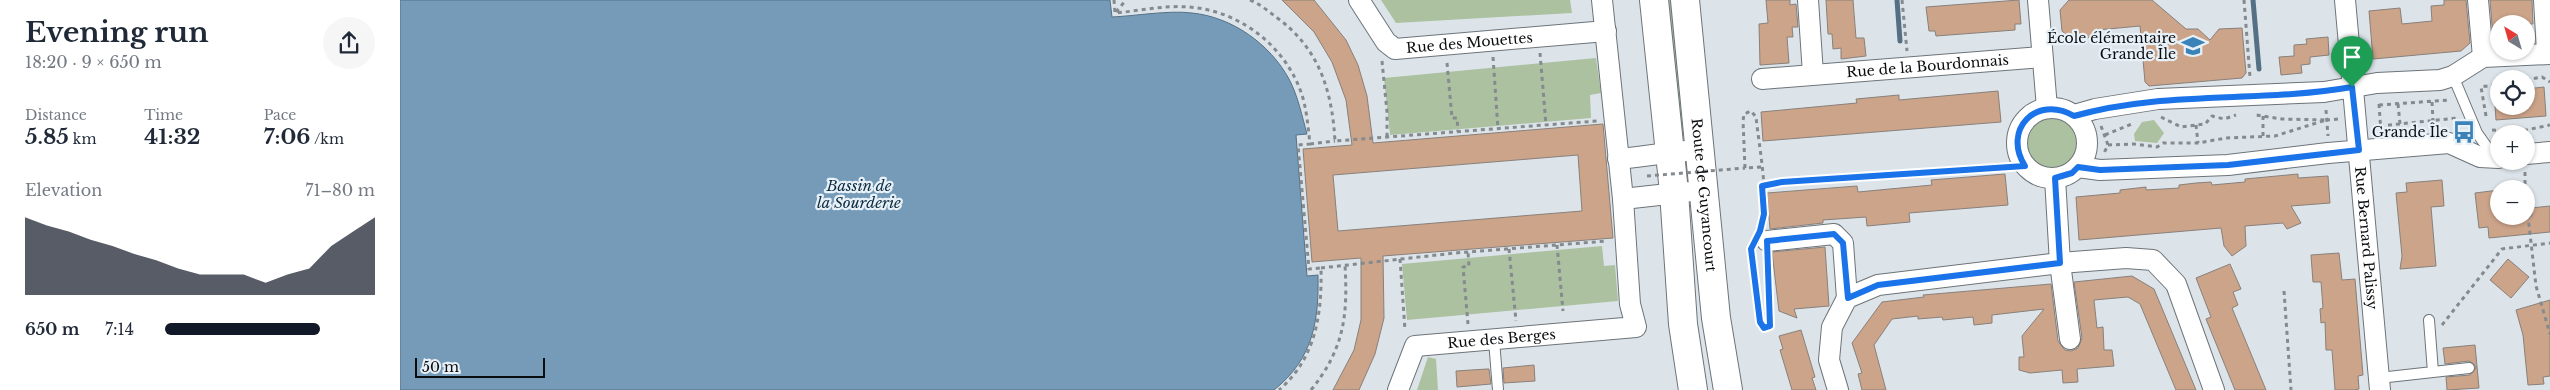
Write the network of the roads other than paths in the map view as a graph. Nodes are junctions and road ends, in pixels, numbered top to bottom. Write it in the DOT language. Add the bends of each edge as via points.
graph roads {
  1 [pos="1358,0"];
  2 [pos="1602,0"];
  3 [pos="1654,0"];
  4 [pos="1684,0"];
  5 [pos="1808,0"];
  6 [pos="2038,0"];
  7 [pos="2345,0"];
  8 [pos="2478,0"];
  9 [pos="2544,0"];
  10 [pos="1606,31"];
  11 [pos="2548,54"];
  12 [pos="2042,57"];
  13 [pos="2484,58"];
  14 [pos="1813,74"];
  15 [pos="2453,76"];
  16 [pos="1762,79"];
  17 [pos="2352,87"];
  18 [pos="2047,108"];
  19 [pos="2074,116"];
  20 [pos="2490,149"];
  21 [pos="1700,150"];
  22 [pos="2359,150"];
  23 [pos="1670,151"];
  24 [pos="2550,152"];
  25 [pos="2490,158"];
  26 [pos="2535,158"];
  27 [pos="1618,159"];
  28 [pos="2078,167"];
  29 [pos="2055,178"];
  30 [pos="1674,192"];
  31 [pos="1703,192"];
  32 [pos="1623,198"];
  33 [pos="1760,239"];
  34 [pos="2060,263"];
  35 [pos="1848,298"];
  36 [pos="2429,320"];
  37 [pos="2070,339"];
  38 [pos="1494,340"];
  39 [pos="2469,368"];
  40 [pos="2433,372"];
  41 [pos="2380,384"];
  42 [pos="1398,390"];
  43 [pos="1498,390"];
  44 [pos="1694,390"];
  45 [pos="1728,390"];
  46 [pos="1838,390"];
  47 [pos="2214,390"];
  1 -- 10 [label="street, Rue des Mouettes" via="1386,42 1395,49"];
  2 -- 10 [label="street"];
  3 -- 23 [label="main road"];
  4 -- 21 [label="main road, Route de Guyancourt"];
  5 -- 14 [label="street"];
  6 -- 12 [label="street"];
  7 -- 17 [label="street, Rue Bernard Palissy"];
  8 -- 13 [label="street"];
  9 -- 11 [label="street"];
  10 -- 27 [label="street"];
  11 -- 13 [label="street"];
  12 -- 14 [label="street, Rue de la Bourdonnais"];
  12 -- 18 [label="street"];
  13 -- 15 [label="street"];
  14 -- 16 [label="street, Rue de la Bourdonnais"];
  15 -- 17 [label="street" via="2440,80"];
  15 -- 20 [label="lane" via="2477,133"];
  17 -- 19 [label="street" via="2324,92 2158,99 2095,109"];
  17 -- 22 [label="street, Rue Bernard Palissy"];
  18 -- 19 [label="street"];
  18 -- 29 [label="street" via="2028,118 2017,136 2018,152 2025,166 2044,178"];
  19 -- 28 [label="street" via="2082,124 2087,146"];
  21 -- 23 [label="street"];
  21 -- 31 [label="main road, Route de Guyancourt"];
  22 -- 25 [label="street" via="2449,142 2480,157"];
  22 -- 28 [label="street" via="2228,165 2100,170"];
  22 -- 41 [label="street, Rue Bernard Palissy"];
  23 -- 27 [label="street"];
  23 -- 30 [label="main road"];
  24 -- 26 [label="street"];
  27 -- 32 [label="street"];
  28 -- 29 [label="street" via="2072,173"];
  29 -- 34 [label="street"];
  30 -- 31 [label="street"];
  30 -- 32 [label="street"];
  30 -- 44 [label="main road" via="1683,324"];
  31 -- 45 [label="main road, Route de Guyancourt" via="1716,318"];
  32 -- 38 [label="street, Rue des Berges" via="1630,304 1636,327"];
  33 -- 35 [label="street" via="1834,234 1843,243"];
  34 -- 35 [label="street" via="1878,285"];
  34 -- 37 [label="street"];
  34 -- 47 [label="street" via="2126,258 2153,260 2176,284"];
  35 -- 46 [label="street" via="1832,327 1829,360"];
  36 -- 40 [label="lane"];
  38 -- 42 [label="street, Rue des Berges" via="1415,346"];
  38 -- 43 [label="lane"];
  39 -- 40 [label="lane"];
  40 -- 41 [label="lane"];
}
